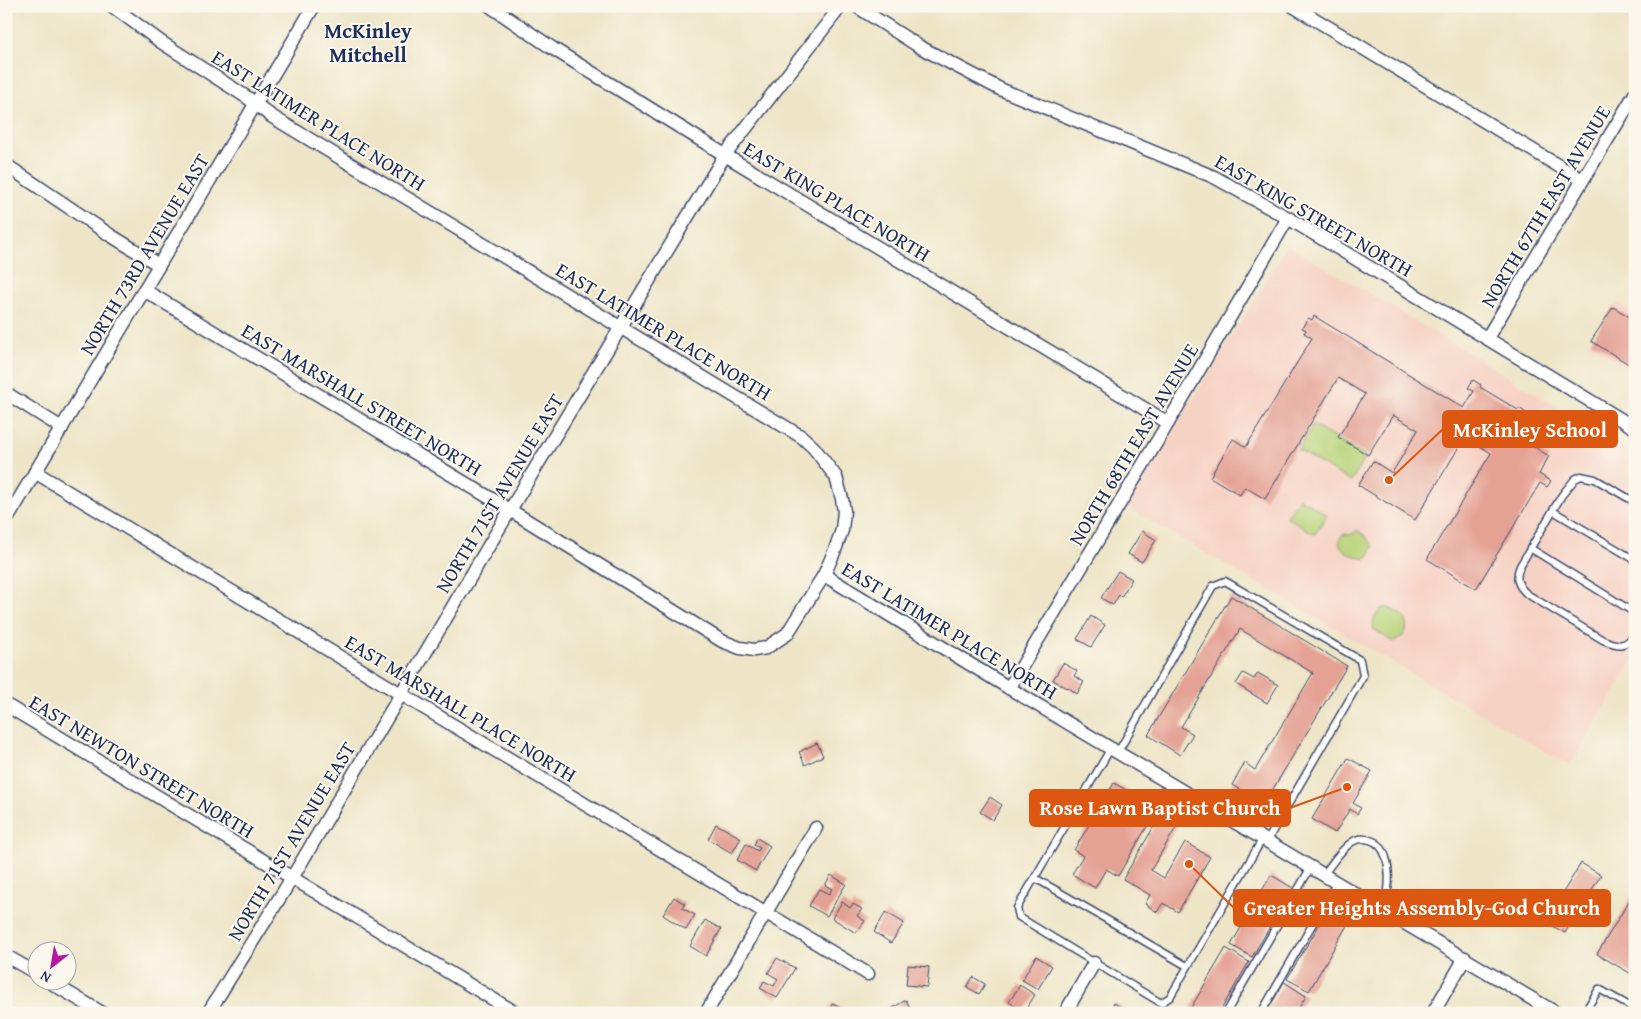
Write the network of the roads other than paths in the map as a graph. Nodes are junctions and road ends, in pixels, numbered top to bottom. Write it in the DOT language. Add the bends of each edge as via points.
graph roads {
  1 [pos="112,6"];
  2 [pos="314,6"];
  3 [pos="490,6"];
  4 [pos="840,6"];
  5 [pos="856,6"];
  6 [pos="1293,6"];
  7 [pos="1635,94"];
  8 [pos="256,105"];
  9 [pos="725,155"];
  10 [pos="6,164"];
  11 [pos="1582,180"];
  12 [pos="1288,218"];
  13 [pos="159,265"];
  14 [pos="144,290"];
  15 [pos="621,327"];
  16 [pos="1487,338"];
  17 [pos="6,393"];
  18 [pos="1168,423"];
  19 [pos="62,428"];
  20 [pos="1635,428"];
  21 [pos="35,472"];
  22 [pos="1635,502"];
  23 [pos="510,510"];
  24 [pos="1552,511"];
  25 [pos="6,521"];
  26 [pos="1530,548"];
  27 [pos="1635,560"];
  28 [pos="824,575"];
  29 [pos="1635,613"];
  30 [pos="1635,634"];
  31 [pos="1009,688"];
  32 [pos="401,694"];
  33 [pos="6,705"];
  34 [pos="1114,750"];
  35 [pos="816,828"];
  36 [pos="1265,840"];
  37 [pos="1311,867"];
  38 [pos="1324,874"];
  39 [pos="292,878"];
  40 [pos="1035,878"];
  41 [pos="1337,882"];
  42 [pos="1381,908"];
  43 [pos="765,913"];
  44 [pos="6,956"];
  45 [pos="1465,958"];
  46 [pos="1094,962"];
  47 [pos="1187,966"];
  48 [pos="28,968"];
  49 [pos="868,974"];
  50 [pos="67,992"];
  51 [pos="1635,1009"];
  52 [pos="102,1013"];
  53 [pos="208,1013"];
  54 [pos="516,1013"];
  55 [pos="706,1013"];
  56 [pos="1064,1013"];
  57 [pos="1226,1013"];
  58 [pos="1261,1013"];
  59 [pos="1432,1013"];
  60 [pos="1556,1013"];
  61 [pos="1584,1013"];
  1 -- 8 [label="street, EAST LATIMER PLACE NORTH"];
  2 -- 8 [label="street, NORTH 73RD AVENUE EAST"];
  3 -- 9 [label="street, EAST KING PLACE NORTH"];
  4 -- 9 [label="street, NORTH 71ST AVENUE EAST"];
  5 -- 12 [label="street, EAST KING STREET NORTH" via="920,47 1000,89 1214,177"];
  6 -- 11 [label="street"];
  7 -- 11 [label="street, NORTH 67TH EAST AVENUE"];
  8 -- 13 [label="street, NORTH 73RD AVENUE EAST"];
  8 -- 15 [label="street, EAST LATIMER PLACE NORTH"];
  9 -- 15 [label="street, NORTH 71ST AVENUE EAST"];
  9 -- 18 [label="street, EAST KING PLACE NORTH"];
  10 -- 13 [label="street"];
  11 -- 16 [label="street, NORTH 67TH EAST AVENUE"];
  12 -- 16 [label="street, EAST KING STREET NORTH"];
  12 -- 18 [label="street, NORTH 68TH EAST AVENUE"];
  13 -- 14 [label="street, NORTH 73RD AVENUE EAST"];
  14 -- 19 [label="street, NORTH 73RD AVENUE EAST"];
  14 -- 23 [label="street, EAST MARSHALL STREET NORTH"];
  15 -- 23 [label="street, NORTH 71ST AVENUE EAST"];
  15 -- 28 [label="street, EAST LATIMER PLACE NORTH" via="802,437 814,448 836,477 844,511 842,530"];
  16 -- 20 [label="street, EAST KING STREET NORTH"];
  17 -- 19 [label="street"];
  18 -- 31 [label="street, NORTH 68TH EAST AVENUE"];
  19 -- 21 [label="street, NORTH 73RD AVENUE EAST"];
  21 -- 25 [label="street, NORTH 73RD AVENUE EAST"];
  21 -- 32 [label="street, EAST MARSHALL PLACE NORTH"];
  22 -- 24 [label="lane" via="1595,479 1581,476 1570,484"];
  23 -- 28 [label="street, EAST MARSHALL STREET NORTH" via="722,642 740,648 766,648 787,634"];
  23 -- 32 [label="street, NORTH 71ST AVENUE EAST"];
  24 -- 26 [label="lane"];
  24 -- 27 [label="lane"];
  26 -- 29 [label="lane"];
  26 -- 30 [label="lane" via="1516,574 1520,588 1527,594 1614,645 1624,645"];
  28 -- 31 [label="street, EAST LATIMER PLACE NORTH"];
  31 -- 34 [label="street, EAST LATIMER PLACE NORTH"];
  32 -- 39 [label="street, NORTH 71ST AVENUE EAST"];
  32 -- 43 [label="street, EAST MARSHALL PLACE NORTH"];
  33 -- 39 [label="street, EAST NEWTON STREET NORTH"];
  34 -- 36 [label="street, EAST LATIMER PLACE NORTH"];
  34 -- 36 [label="lane" via="1213,586 1225,581 1360,660 1363,676"];
  34 -- 40 [label="lane"];
  35 -- 43 [label="street"];
  36 -- 37 [label="street, EAST LATIMER PLACE NORTH"];
  36 -- 47 [label="lane"];
  37 -- 38 [label="street, EAST LATIMER PLACE NORTH"];
  37 -- 57 [label="lane"];
  38 -- 41 [label="street, EAST LATIMER PLACE NORTH"];
  38 -- 42 [label="lane" via="1352,842 1362,838 1375,841 1383,849 1389,873 1388,892"];
  39 -- 53 [label="street, NORTH 71ST AVENUE EAST"];
  39 -- 54 [label="street, EAST NEWTON STREET NORTH"];
  40 -- 46 [label="lane" via="1017,908 1019,917"];
  40 -- 47 [label="lane"];
  41 -- 42 [label="street, EAST LATIMER PLACE NORTH"];
  41 -- 58 [label="lane"];
  42 -- 45 [label="street, EAST LATIMER PLACE NORTH"];
  43 -- 49 [label="street, EAST MARSHALL PLACE NORTH"];
  43 -- 55 [label="street"];
  44 -- 48 [label="street"];
  45 -- 59 [label="street"];
  45 -- 60 [label="street, EAST LATIMER PLACE NORTH"];
  46 -- 47 [label="lane" via="1162,1003 1170,997"];
  46 -- 56 [label="street"];
  50 -- 52 [label="street"];
  51 -- 61 [label="lane" via="1599,989"];
}
